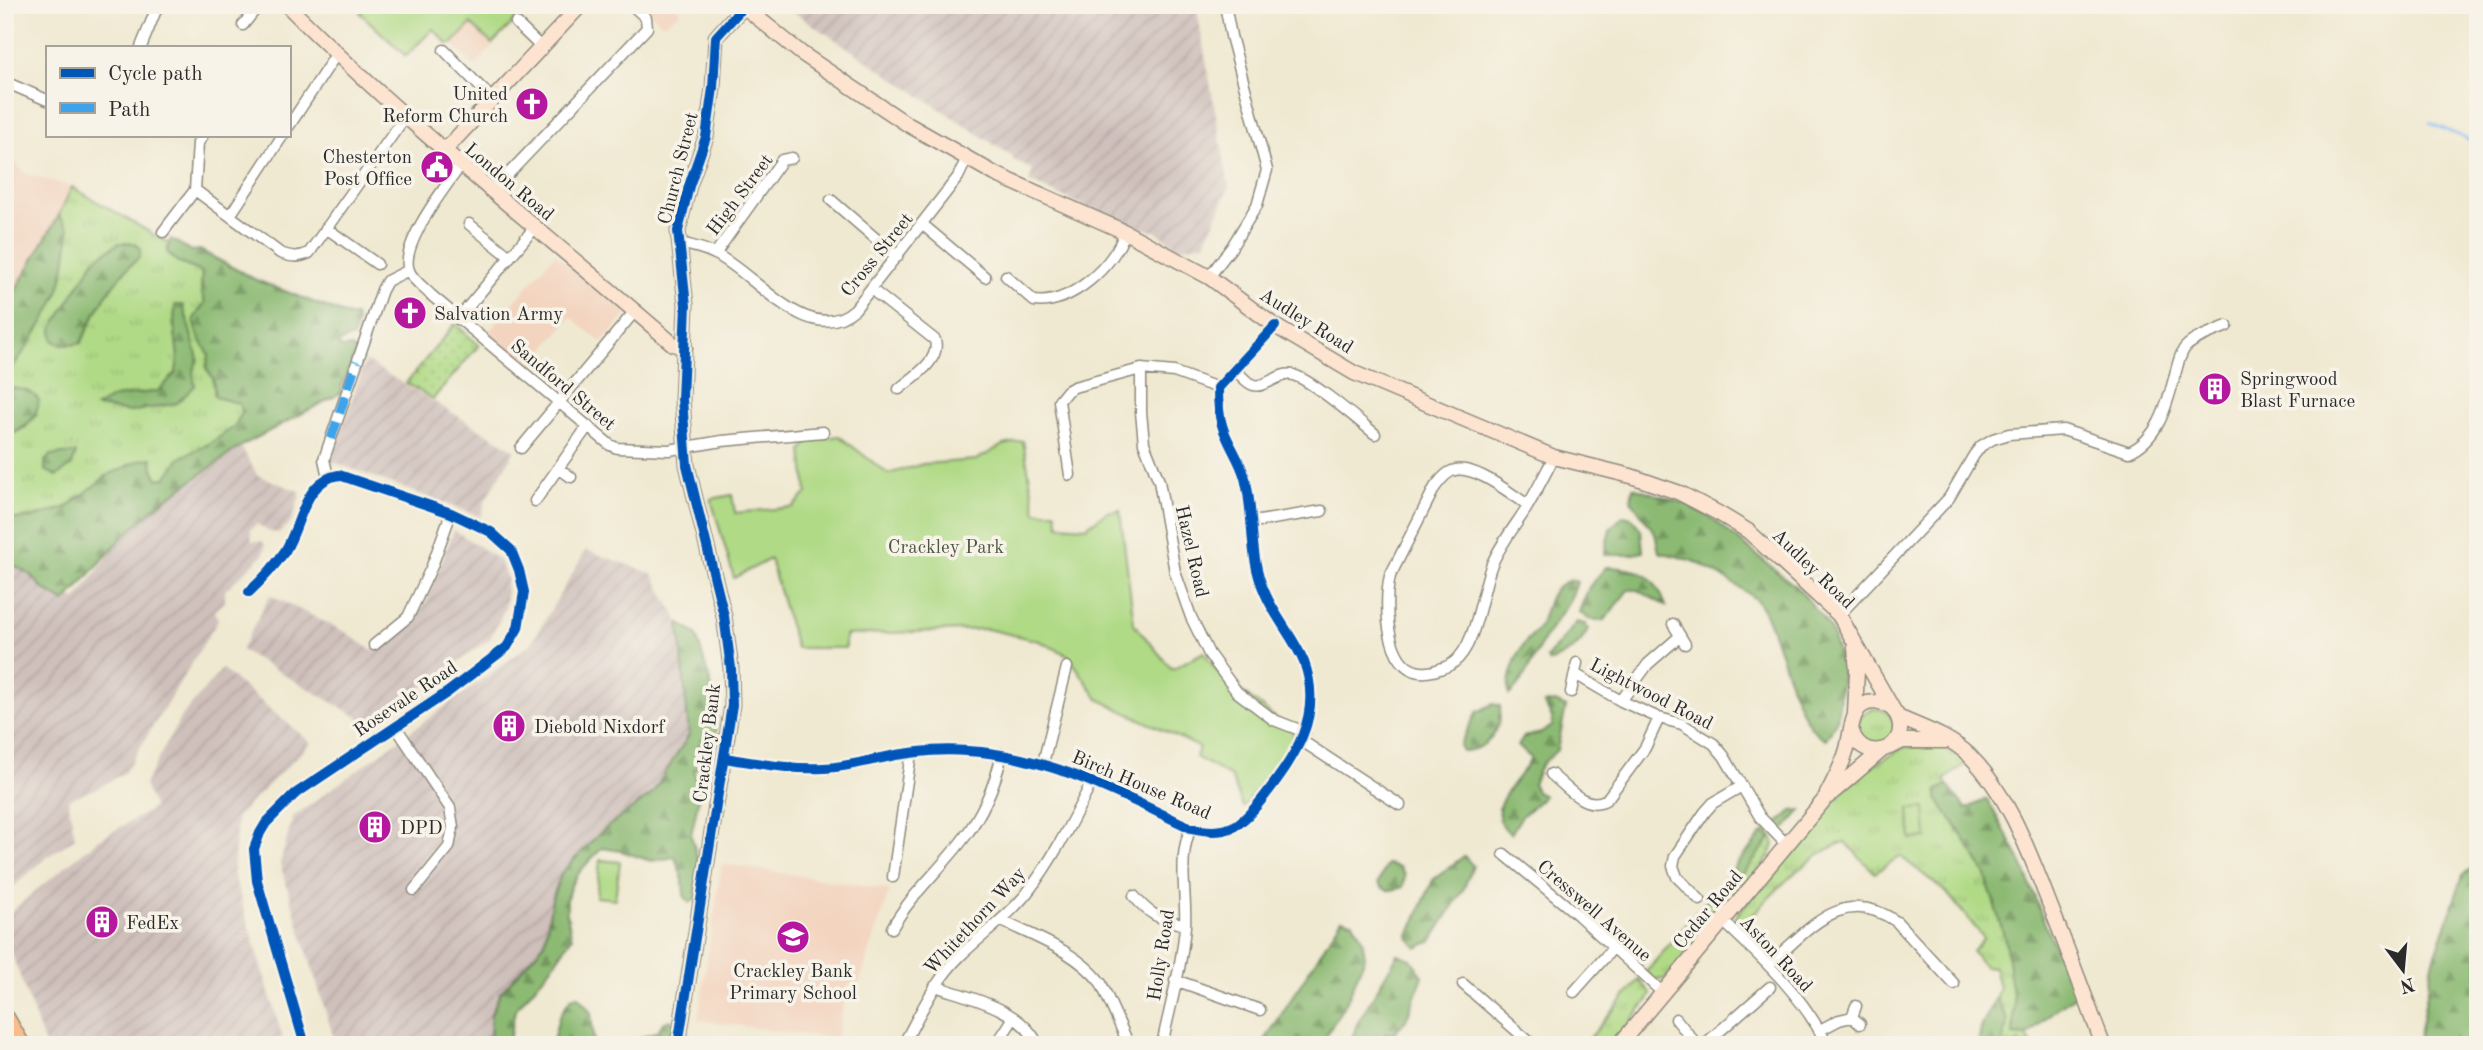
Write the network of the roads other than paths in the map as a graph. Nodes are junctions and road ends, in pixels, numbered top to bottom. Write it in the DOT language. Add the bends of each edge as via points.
graph roads {
  1 [pos="158,5"];
  2 [pos="259,5"];
  3 [pos="287,5"];
  4 [pos="581,5"];
  5 [pos="632,5"];
  6 [pos="1225,5"];
  7 [pos="743,6"];
  8 [pos="516,23"];
  9 [pos="243,25"];
  10 [pos="141,46"];
  11 [pos="541,47"];
  12 [pos="444,50"];
  13 [pos="337,53"];
  14 [pos="5,82"];
  15 [pos="492,99"];
  16 [pos="46,100"];
  17 [pos="405,117"];
  18 [pos="290,125"];
  19 [pos="202,136"];
  20 [pos="282,136"];
  21 [pos="444,151"];
  22 [pos="792,158"];
  23 [pos="967,158"];
  24 [pos="461,165"];
  25 [pos="195,190"];
  26 [pos="493,190"];
  27 [pos="831,200"];
  28 [pos="231,214"];
  29 [pos="469,224"];
  30 [pos="922,224"];
  31 [pos="535,226"];
  32 [pos="326,228"];
  33 [pos="163,232"];
  34 [pos="1125,232"];
  35 [pos="678,242"];
  36 [pos="715,254"];
  37 [pos="510,257"];
  38 [pos="897,257"];
  39 [pos="377,264"];
  40 [pos="409,270"];
  41 [pos="1006,276"];
  42 [pos="985,277"];
  43 [pos="1209,277"];
  44 [pos="871,289"];
  45 [pos="635,311"];
  46 [pos="458,319"];
  47 [pos="1275,326"];
  48 [pos="2227,326"];
  49 [pos="685,348"];
  50 [pos="1141,369"];
  51 [pos="1234,369"];
  52 [pos="1218,388"];
  53 [pos="899,389"];
  54 [pos="559,402"];
  55 [pos="588,426"];
  56 [pos="823,432"];
  57 [pos="1374,434"];
  58 [pos="521,448"];
  59 [pos="685,448"];
  60 [pos="1554,457"];
  61 [pos="558,468"];
  62 [pos="1070,475"];
  63 [pos="328,477"];
  64 [pos="571,477"];
  65 [pos="535,501"];
  66 [pos="1528,505"];
  67 [pos="1322,512"];
  68 [pos="451,513"];
  69 [pos="1253,522"];
  70 [pos="248,592"];
  71 [pos="1839,615"];
  72 [pos="1672,624"];
  73 [pos="1854,641"];
  74 [pos="374,645"];
  75 [pos="1067,667"];
  76 [pos="1571,692"];
  77 [pos="1621,701"];
  78 [pos="1855,713"];
  79 [pos="1896,714"];
  80 [pos="1659,718"];
  81 [pos="396,727"];
  82 [pos="1851,728"];
  83 [pos="1303,736"];
  84 [pos="1949,741"];
  85 [pos="1883,750"];
  86 [pos="911,753"];
  87 [pos="1002,754"];
  88 [pos="724,758"];
  89 [pos="1043,763"];
  90 [pos="1551,774"];
  91 [pos="1092,782"];
  92 [pos="1742,786"];
  93 [pos="1825,799"];
  94 [pos="1399,805"];
  95 [pos="1191,828"];
  96 [pos="1786,844"];
  97 [pos="1504,854"];
  98 [pos="892,877"];
  99 [pos="414,890"];
  100 [pos="1134,896"];
  101 [pos="1700,900"];
  102 [pos="1002,921"];
  103 [pos="1723,921"];
  104 [pos="1185,925"];
  105 [pos="892,928"];
  106 [pos="1614,947"];
  107 [pos="1769,964"];
  108 [pos="1952,976"];
  109 [pos="1175,979"];
  110 [pos="1463,984"];
  111 [pos="935,986"];
  112 [pos="1770,988"];
  113 [pos="1574,992"];
  114 [pos="1662,993"];
  115 [pos="1261,1010"];
  116 [pos="1856,1016"];
  117 [pos="5,1019"];
  118 [pos="1013,1019"];
  119 [pos="1676,1019"];
  120 [pos="1820,1030"];
  121 [pos="1532,1044"];
  122 [pos="20,1045"];
  123 [pos="305,1045"];
  124 [pos="678,1045"];
  125 [pos="903,1045"];
  126 [pos="996,1045"];
  127 [pos="1038,1045"];
  128 [pos="1129,1045"];
  129 [pos="1162,1045"];
  130 [pos="1619,1045"];
  131 [pos="1697,1045"];
  132 [pos="1704,1045"];
  133 [pos="1827,1045"];
  134 [pos="2103,1045"];
  1 -- 10 [label="street"];
  2 -- 9 [label="street"];
  3 -- 13 [label="main road, London Road"];
  4 -- 11 [label="main road"];
  5 -- 26 [label="street" via="646,18 647,28"];
  6 -- 43 [label="street" via="1267,170 1257,205"];
  7 -- 23 [label="main road, Audley Road" via="831,74"];
  7 -- 35 [label="main road, Church Street" via="716,37 706,137 679,219"];
  8 -- 11 [label="street"];
  11 -- 15 [label="main road"];
  12 -- 15 [label="street"];
  13 -- 17 [label="main road, London Road"];
  13 -- 18 [label="street"];
  14 -- 16 [label="street"];
  15 -- 21 [label="main road"];
  17 -- 21 [label="main road, London Road"];
  17 -- 32 [label="street"];
  19 -- 25 [label="street"];
  20 -- 28 [label="street"];
  21 -- 24 [label="main road, London Road"];
  22 -- 36 [label="street, High Street" via="782,160"];
  23 -- 30 [label="street, Cross Street"];
  23 -- 34 [label="main road, Audley Road"];
  24 -- 26 [label="main road, London Road"];
  24 -- 40 [label="street" via="410,245"];
  25 -- 28 [label="street"];
  25 -- 33 [label="street"];
  26 -- 31 [label="main road, London Road"];
  27 -- 38 [label="street"];
  28 -- 32 [label="street" via="280,253 292,257 309,253"];
  29 -- 37 [label="street"];
  30 -- 38 [label="street, Cross Street"];
  30 -- 42 [label="street"];
  31 -- 37 [label="street"];
  31 -- 45 [label="main road, London Road"];
  32 -- 39 [label="street"];
  34 -- 41 [label="street" via="1115,255 1066,297 1034,301"];
  34 -- 43 [label="main road, Audley Road"];
  35 -- 36 [label="street, Cross Street"];
  35 -- 49 [label="main road, Church Street" via="686,305"];
  36 -- 44 [label="street, Cross Street" via="802,316 819,322 848,315"];
  37 -- 46 [label="street"];
  38 -- 44 [label="street, Cross Street"];
  40 -- 46 [label="street, Sandford Street"];
  40 -- 63 [label="street" via="386,284 324,459"];
  43 -- 47 [label="main road, Audley Road"];
  44 -- 53 [label="street" via="936,345 934,357"];
  45 -- 49 [label="main road, London Road" via="673,344"];
  45 -- 54 [label="street"];
  46 -- 54 [label="street, Sandford Street"];
  47 -- 51 [label="street"];
  47 -- 60 [label="main road, Audley Road" via="1354,373"];
  48 -- 71 [label="street" via="2186,346 2155,429 2129,452 2063,430 2009,434 1980,446 1949,499"];
  49 -- 59 [label="main road, Church Street"];
  50 -- 52 [label="street" via="1174,372"];
  50 -- 62 [label="street" via="1074,387 1059,401"];
  50 -- 83 [label="street, Hazel Road" via="1144,443 1159,481 1175,572 1191,617 1209,654 1237,692"];
  51 -- 52 [label="street"];
  51 -- 57 [label="street" via="1256,385 1294,375"];
  52 -- 69 [label="street, Birch House Road" via="1222,427 1245,477"];
  54 -- 55 [label="street, Sandford Street"];
  54 -- 58 [label="street"];
  55 -- 59 [label="street, Sandford Street" via="617,448"];
  55 -- 61 [label="street"];
  56 -- 59 [label="street, Sandford Street"];
  59 -- 88 [label="main road, Crackley Bank" via="730,647 732,705"];
  60 -- 66 [label="street"];
  60 -- 71 [label="main road, Audley Road" via="1670,489 1720,514 1748,531"];
  61 -- 64 [label="street"];
  61 -- 65 [label="street"];
  63 -- 68 [label="street, Rosevale Road" via="346,476"];
  63 -- 70 [label="street" via="316,485 285,550"];
  66 -- 66 [label="street" via="1492,563 1462,653 1453,663 1428,672 1406,666 1390,633 1387,589 1443,477 1453,470 1472,470"];
  67 -- 69 [label="street"];
  68 -- 74 [label="street" via="408,617"];
  68 -- 81 [label="street, Rosevale Road" via="491,532 511,550 524,592 520,620 507,647"];
  69 -- 83 [label="street, Birch House Road" via="1255,569 1303,662 1309,683"];
  71 -- 73 [label="main road, Audley Road"];
  72 -- 77 [label="street" via="1682,641 1648,664"];
  73 -- 78 [label="main road, Audley Road"];
  73 -- 79 [label="main road, Audley Road"];
  75 -- 89 [label="street"];
  76 -- 77 [label="street, Lightwood Road" via="1576,668"];
  77 -- 80 [label="street, Lightwood Road"];
  78 -- 79 [label="main road" via="1876,702"];
  78 -- 82 [label="main road"];
  79 -- 84 [label="main road"];
  79 -- 85 [label="main road" via="1899,735"];
  80 -- 90 [label="street" via="1645,748 1600,804 1585,802"];
  80 -- 92 [label="street, Lightwood Road" via="1682,724 1714,744"];
  81 -- 99 [label="street" via="450,808 453,827 449,847"];
  81 -- 123 [label="street, Rosevale Road" via="295,794 266,823 254,849 257,881"];
  82 -- 85 [label="main road" via="1862,747"];
  82 -- 93 [label="main road" via="1847,751"];
  83 -- 94 [label="street, Hazel Road"];
  83 -- 95 [label="street, Birch House Road" via="1290,762 1248,817 1219,832"];
  84 -- 85 [label="main road" via="1903,741"];
  84 -- 134 [label="main road" via="1986,774 2014,819"];
  85 -- 93 [label="main road"];
  86 -- 87 [label="street, Birch House Road" via="964,750"];
  86 -- 88 [label="street, Birch House Road" via="822,769"];
  86 -- 98 [label="street"];
  87 -- 89 [label="street, Birch House Road"];
  87 -- 105 [label="street" via="996,780 978,818"];
  88 -- 124 [label="main road, Crackley Bank"];
  89 -- 91 [label="street, Birch House Road"];
  91 -- 95 [label="street, Birch House Road"];
  91 -- 102 [label="street, Whitethorn Way" via="1056,853"];
  92 -- 96 [label="street, Lightwood Road" via="1760,817"];
  92 -- 101 [label="street" via="1704,812 1675,856 1677,877 1695,884"];
  93 -- 96 [label="main road, Cedar Road"];
  95 -- 104 [label="street, Holly Road" via="1184,857"];
  96 -- 103 [label="main road, Cedar Road"];
  97 -- 106 [label="street, Cresswell Avenue"];
  100 -- 104 [label="street" via="1158,917"];
  102 -- 111 [label="street, Whitethorn Way"];
  102 -- 128 [label="street" via="1061,948 1094,974"];
  103 -- 107 [label="street, Aston Road"];
  103 -- 114 [label="main road, Cedar Road"];
  104 -- 109 [label="street, Holly Road"];
  106 -- 113 [label="street"];
  106 -- 114 [label="street, Cresswell Avenue"];
  107 -- 108 [label="street" via="1826,915 1863,907 1897,922"];
  107 -- 120 [label="street, Aston Road"];
  109 -- 115 [label="street"];
  109 -- 129 [label="street, Holly Road"];
  110 -- 121 [label="street"];
  111 -- 118 [label="street" via="994,1006"];
  111 -- 125 [label="street, Whitethorn Way"];
  112 -- 132 [label="street"];
  114 -- 130 [label="main road, Cedar Road"];
  116 -- 120 [label="street"];
  117 -- 122 [label="highway"];
  118 -- 126 [label="street"];
  118 -- 127 [label="street"];
  119 -- 131 [label="street"];
  120 -- 133 [label="street, Aston Road"];
}
